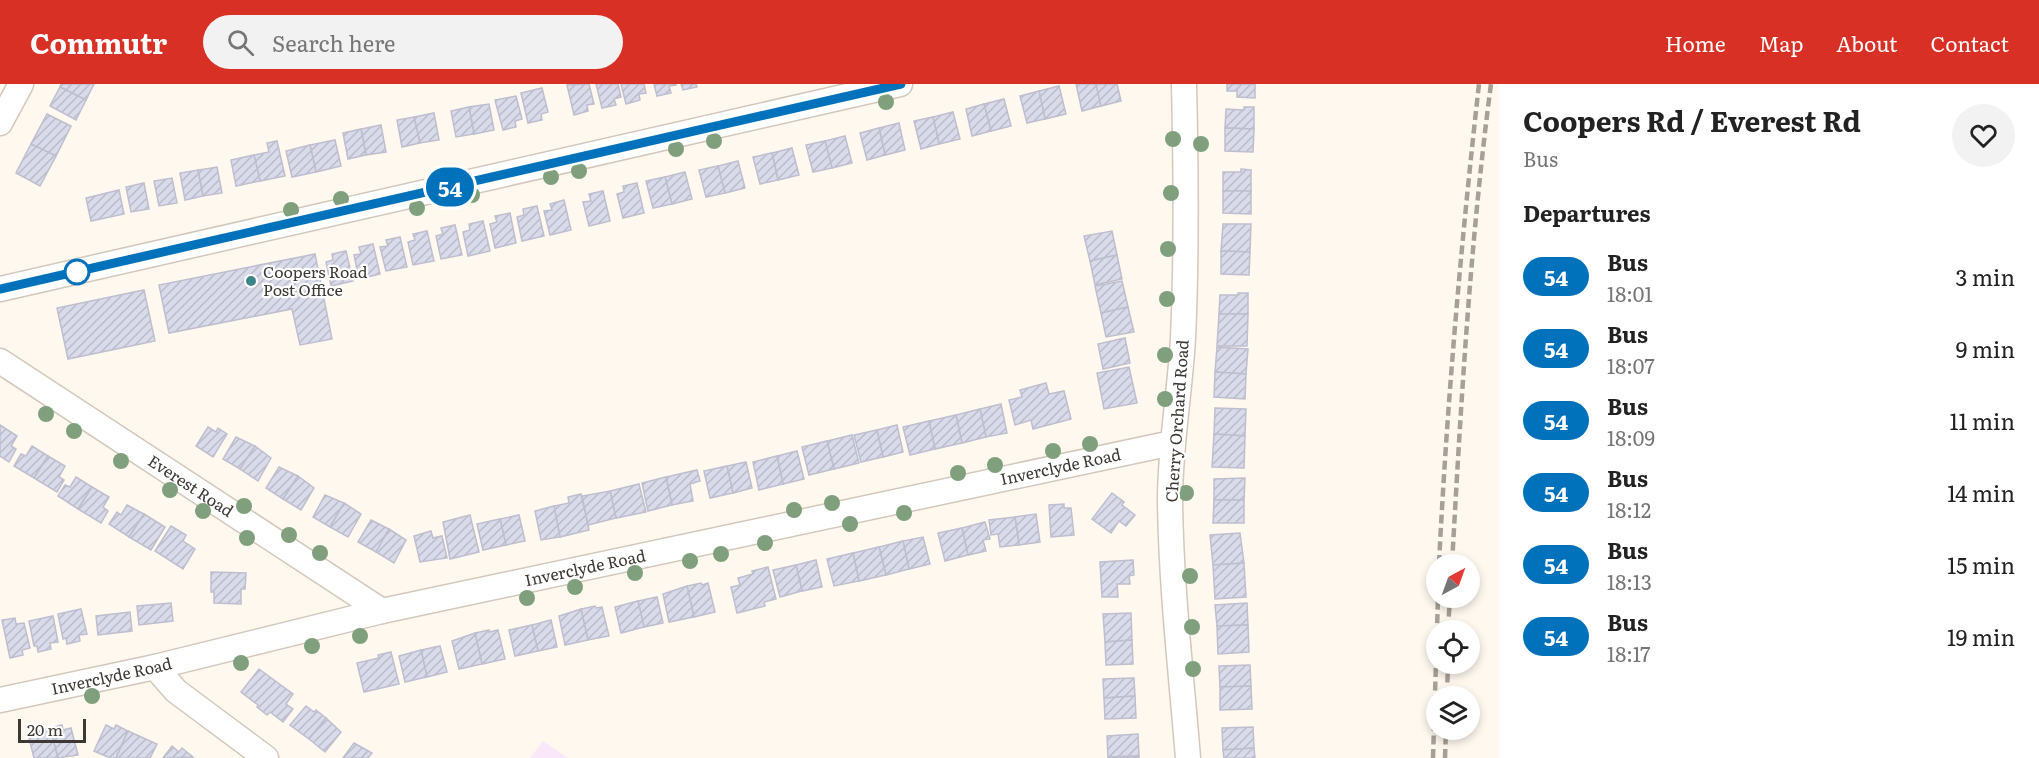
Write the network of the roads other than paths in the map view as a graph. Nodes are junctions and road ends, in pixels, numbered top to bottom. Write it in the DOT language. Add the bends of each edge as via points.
graph roads {
  1 [pos="21,84"];
  2 [pos="900,84"];
  3 [pos="1184,84"];
  4 [pos="0,123"];
  5 [pos="0,289"];
  6 [pos="0,361"];
  7 [pos="1172,442"];
  8 [pos="382,611"];
  9 [pos="155,667"];
  10 [pos="0,700"];
  11 [pos="266,758"];
  12 [pos="1188,758"];
  1 -- 4 [label="street"];
  2 -- 5 [label="street"];
  3 -- 7 [label="street, Cherry Orchard Road" via="1187,220 1183,340"];
  6 -- 8 [label="street, Everest Road"];
  7 -- 8 [label="street, Inverclyde Road"];
  7 -- 12 [label="street, Cherry Orchard Road" via="1174,587"];
  8 -- 9 [label="street, Inverclyde Road"];
  9 -- 10 [label="street, Inverclyde Road"];
  9 -- 11 [label="street" via="176,691"];
}
